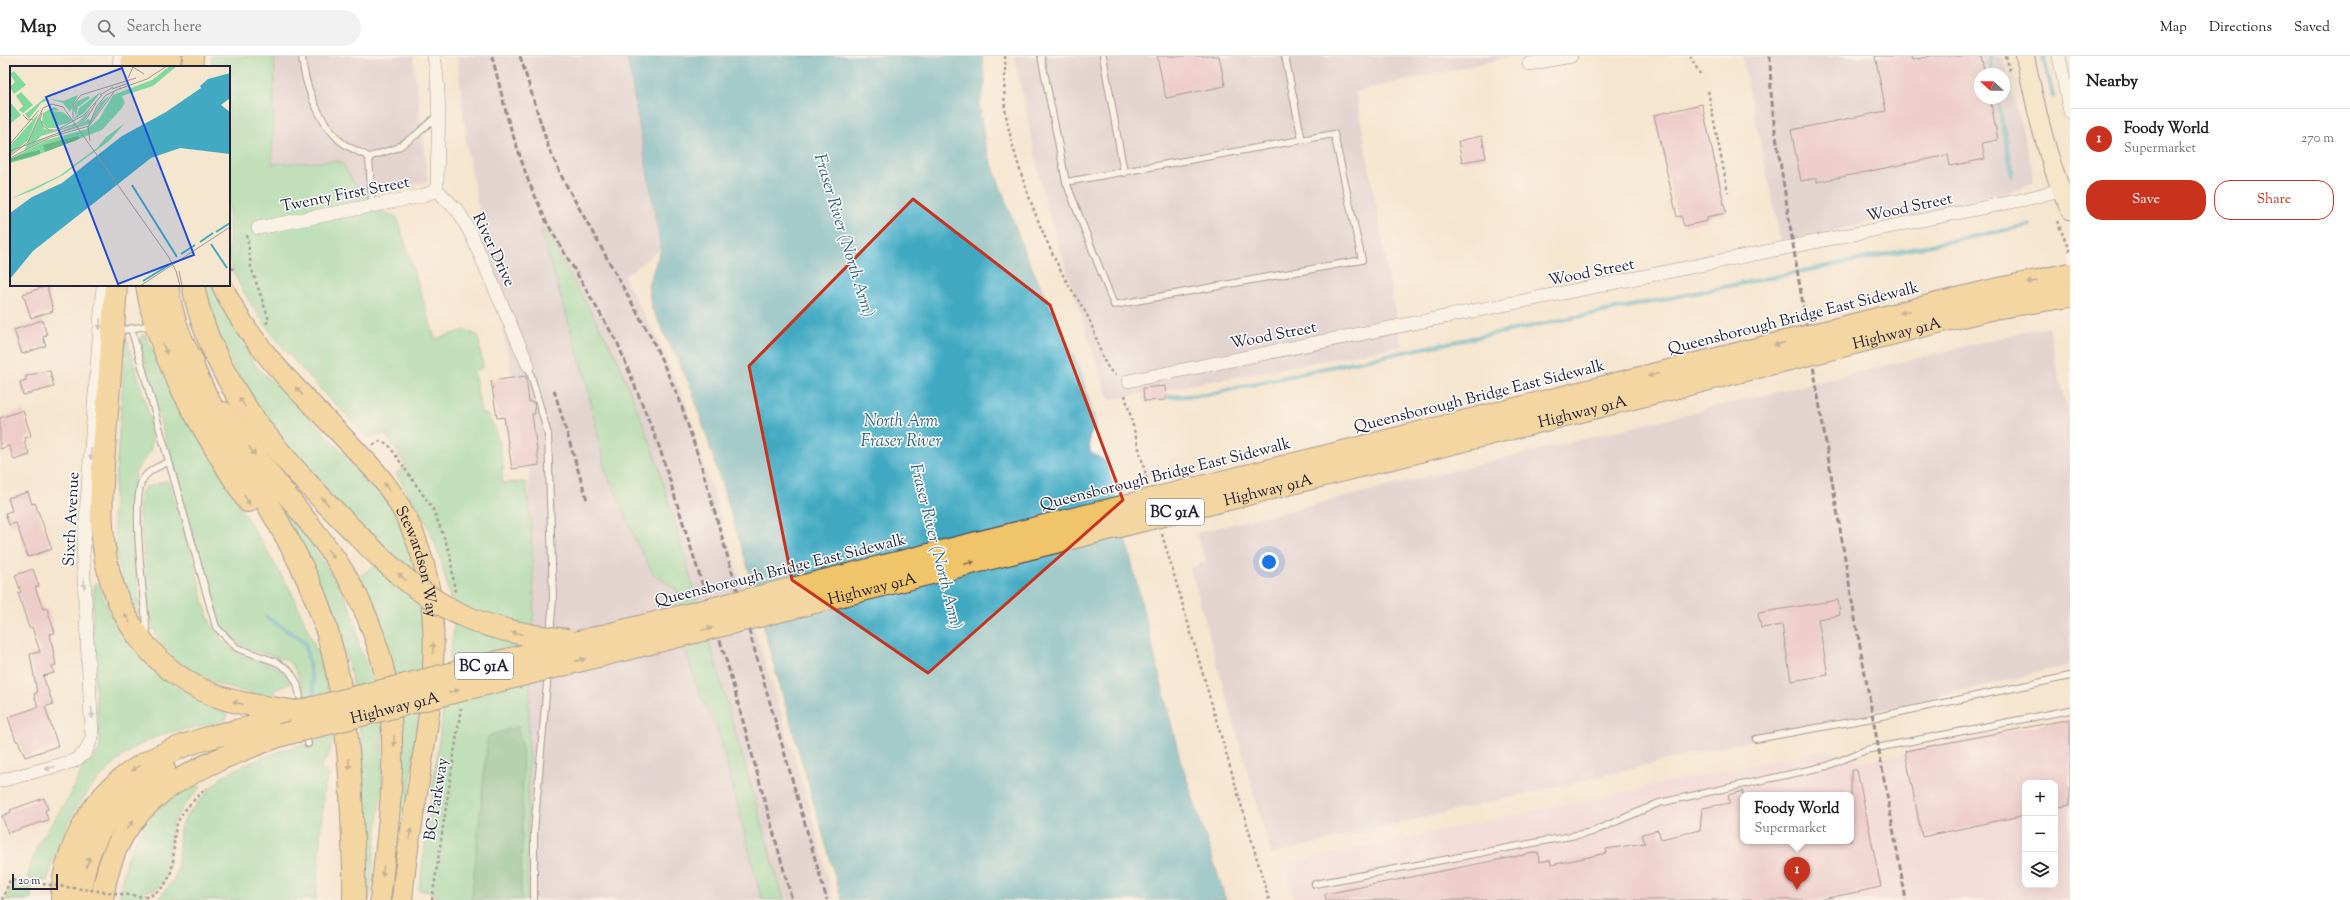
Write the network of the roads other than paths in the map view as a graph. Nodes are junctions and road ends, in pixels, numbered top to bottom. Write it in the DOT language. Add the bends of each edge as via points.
graph roads {
  1 [pos="120,56"];
  2 [pos="133,56"];
  3 [pos="153,56"];
  4 [pos="171,56"];
  5 [pos="193,56"];
  6 [pos="302,56"];
  7 [pos="434,56"];
  8 [pos="1041,56"];
  9 [pos="1103,56"];
  10 [pos="1285,56"];
  11 [pos="1571,56"];
  12 [pos="2025,56"];
  13 [pos="2059,56"];
  14 [pos="1529,64"];
  15 [pos="119,66"];
  16 [pos="132,66"];
  17 [pos="152,66"];
  18 [pos="170,66"];
  19 [pos="192,66"];
  20 [pos="2070,112"];
  21 [pos="439,114"];
  22 [pos="1302,140"];
  23 [pos="369,157"];
  24 [pos="1124,173"];
  25 [pos="1066,182"];
  26 [pos="437,190"];
  27 [pos="2060,190"];
  28 [pos="372,204"];
  29 [pos="2062,214"];
  30 [pos="258,228"];
  31 [pos="2070,274"];
  32 [pos="103,286"];
  33 [pos="116,286"];
  34 [pos="147,286"];
  35 [pos="168,286"];
  36 [pos="193,286"];
  37 [pos="223,286"];
  38 [pos="2070,296"];
  39 [pos="157,325"];
  40 [pos="122,330"];
  41 [pos="185,348"];
  42 [pos="528,366"];
  43 [pos="1128,381"];
  44 [pos="169,462"];
  45 [pos="584,641"];
  46 [pos="149,649"];
  47 [pos="549,654"];
  48 [pos="548,662"];
  49 [pos="337,670"];
  50 [pos="2070,676"];
  51 [pos="2070,710"];
  52 [pos="288,721"];
  53 [pos="347,731"];
  54 [pos="1756,739"];
  55 [pos="308,744"];
  56 [pos="0,781"];
  57 [pos="1315,884"];
  58 [pos="62,900"];
  59 [pos="81,900"];
  60 [pos="102,900"];
  61 [pos="354,900"];
  62 [pos="380,900"];
  63 [pos="402,900"];
  64 [pos="534,900"];
  1 -- 15 [label="street"];
  2 -- 16 [label="highway"];
  3 -- 17 [label="highway"];
  4 -- 18 [label="main road"];
  5 -- 19 [label="main road"];
  6 -- 23 [label="lane" via="303,73 320,114 340,141"];
  7 -- 21 [label="street" via="438,79"];
  8 -- 25 [label="lane"];
  9 -- 24 [label="lane"];
  10 -- 22 [label="lane"];
  11 -- 14 [label="street"];
  12 -- 27 [label="main road" via="2041,132"];
  13 -- 20 [label="street"];
  21 -- 23 [label="lane" via="397,148"];
  21 -- 26 [label="street"];
  22 -- 24 [label="lane"];
  22 -- 25 [label="lane" via="1334,134 1362,260 1114,305"];
  23 -- 28 [label="lane"];
  24 -- 25 [label="lane"];
  26 -- 28 [label="street, Twenty First Street" via="422,196"];
  26 -- 42 [label="street, River Drive" via="460,212"];
  27 -- 29 [label="main road"];
  27 -- 43 [label="street, Wood Street" via="1771,252"];
  28 -- 30 [label="street, Twenty First Street"];
  31 -- 45 [label="highway, Highway 91A / BC 91A, one-way, bridge" via="1982,293"];
  32 -- 56 [label="street, Sixth Avenue, one-way" via="83,557 92,737 85,753 74,761"];
  33 -- 40 [label="highway"];
  34 -- 39 [label="highway"];
  35 -- 41 [label="main road"];
  45 -- 36 [label="highway, one-way, bridge" via="518,634 475,622 441,606 382,559 272,444 248,411 225,376 207,336"];
  63 -- 37 [label="main road, Stewardson Way, one-way" via="423,757 432,666 432,594 421,550 409,523 376,472 266,352"];
  52 -- 38 [label="highway, Highway 91A / BC 91A, one-way, bridge" via="1994,308"];
  39 -- 40 [label="lane"];
  39 -- 49 [label="highway, one-way" via="178,381 308,604"];
  40 -- 44 [label="lane"];
  46 -- 40 [label="highway, one-way" via="124,615 112,588 102,538 100,505"];
  41 -- 49 [label="highway" via="197,381 214,414 270,510 316,600"];
  41 -- 62 [label="main road, one-way" via="235,428 337,562 370,625 386,680 394,742 390,815"];
  42 -- 47 [label="lane" via="548,434 553,598"];
  44 -- 46 [label="lane" via="148,473 139,487 137,497"];
  44 -- 52 [label="lane" via="216,627 237,648 276,662 294,675 300,694"];
  45 -- 52 [label="highway, Highway 91A / BC 91A, bridge"];
  52 -- 46 [label="highway, one-way" via="207,693 172,672"];
  48 -- 64 [label="lane" via="534,832"];
  49 -- 53 [label="highway"];
  50 -- 54 [label="lane" via="1872,718"];
  51 -- 57 [label="lane" via="1866,750 1827,766 1659,803 1592,832"];
  52 -- 53 [label="lane" via="335,722"];
  52 -- 55 [label="lane"];
  52 -- 58 [label="highway, one-way" via="214,736 170,750 129,772 96,804 74,846 66,868"];
  59 -- 52 [label="highway, one-way" via="84,873 101,831 113,812 138,785 155,773 193,756"];
  60 -- 52 [label="highway, one-way" via="105,877 125,830 150,801 177,780"];
  53 -- 61 [label="highway, one-way"];
}
